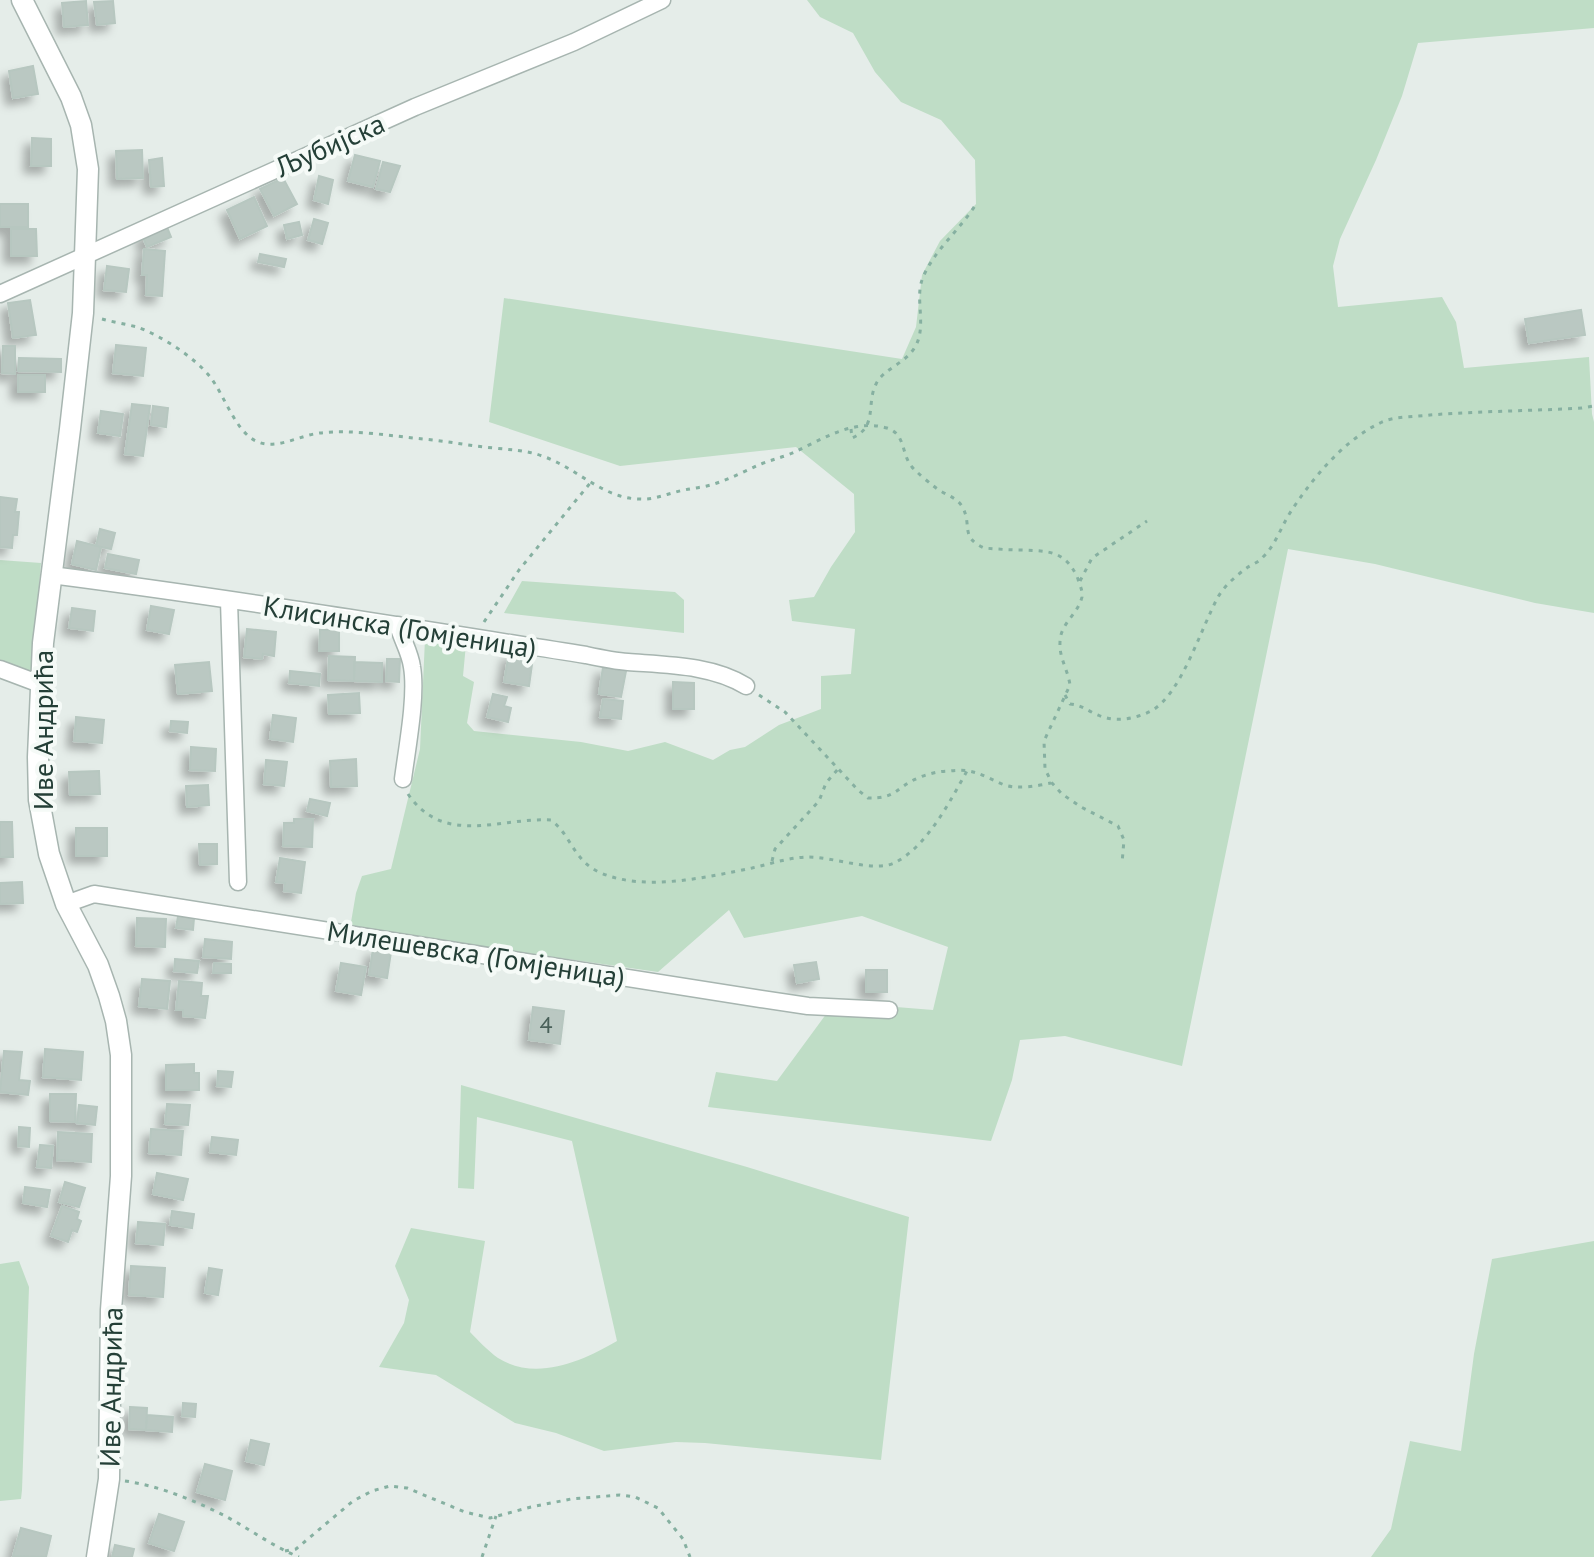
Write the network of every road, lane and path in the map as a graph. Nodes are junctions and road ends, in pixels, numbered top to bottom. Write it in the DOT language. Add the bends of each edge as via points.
graph roads {
  1 [pos="22,0"];
  2 [pos="662,0"];
  3 [pos="976,204"];
  4 [pos="84,256"];
  5 [pos="0,294"];
  6 [pos="83,313"];
  7 [pos="1594,406"];
  8 [pos="851,428"];
  9 [pos="591,482"];
  10 [pos="1147,521"];
  11 [pos="51,575"];
  12 [pos="1079,582"];
  13 [pos="229,601"];
  14 [pos="398,625"];
  15 [pos="474,638"];
  16 [pos="0,669"];
  17 [pos="40,684"];
  18 [pos="746,686"];
  19 [pos="1065,695"];
  20 [pos="838,769"];
  21 [pos="967,771"];
  22 [pos="403,779"];
  23 [pos="1052,783"];
  24 [pos="772,861"];
  25 [pos="1122,863"];
  26 [pos="238,882"];
  27 [pos="66,904"];
  28 [pos="889,1010"];
  29 [pos="109,1479"];
  30 [pos="496,1516"];
  31 [pos="285,1551"];
  32 [pos="97,1557"];
  33 [pos="299,1557"];
  34 [pos="482,1557"];
  35 [pos="690,1557"];
  1 -- 4 [label="street, Иве Андрића" via="81,125 88,169"];
  2 -- 4 [label="street, Љубијска"];
  3 -- 8 [label="path" via="923,277 918,342 876,383 862,432 852,438"];
  4 -- 5 [label="street, Љубијска"];
  4 -- 6 [label="street, Иве Андрића"];
  6 -- 9 [label="path" via="136,327 187,356 209,375 242,430 261,444 321,432 426,439 542,455"];
  6 -- 11 [label="street, Иве Андрића"];
  7 -- 19 [label="path" via="1385,421 1315,476 1262,559 1224,587 1182,674 1153,710 1110,719 1070,704"];
  8 -- 9 [label="path" via="717,483 642,500"];
  8 -- 12 [label="path" via="887,428 898,435 913,469 961,505 967,532 976,544 1050,551 1069,563"];
  9 -- 15 [label="path" via="519,570"];
  10 -- 12 [label="path" via="1092,558"];
  11 -- 13 [label="street, Клисинска (Гомјеница)"];
  11 -- 17 [label="street, Иве Андрића"];
  12 -- 19 [label="path" via="1081,600 1059,640 1069,675"];
  13 -- 14 [label="street, Клисинска (Гомјеница)"];
  13 -- 26 [label="street"];
  14 -- 15 [label="street, Клисинска (Гомјеница)"];
  14 -- 22 [label="street" via="413,674"];
  15 -- 18 [label="street, Клисинска (Гомјеница)" via="697,669"];
  16 -- 17 [label="street"];
  17 -- 27 [label="street, Иве Андрића" via="39,800"];
  18 -- 20 [label="path" via="785,712"];
  19 -- 23 [label="path" via="1044,741 1045,769"];
  20 -- 21 [label="path" via="868,798 887,797 917,778"];
  20 -- 24 [label="path" via="819,801 775,849"];
  21 -- 23 [label="path" via="1003,785"];
  21 -- 24 [label="path" via="940,817 898,862 880,867 822,857"];
  22 -- 24 [label="path" via="414,802 451,823 480,827 551,820 586,863 615,878 667,881"];
  23 -- 25 [label="path" via="1072,801 1118,826 1124,840"];
  27 -- 28 [label="street, Милешевска (Гомјеница)" via="94,894 792,1004"];
  27 -- 29 [label="street, Иве Андрића" via="98,965 121,1055"];
  29 -- 31 [label="path" via="145,1484 201,1505"];
  29 -- 32 [label="street, Иве Андрића"];
  30 -- 31 [label="path" via="465,1512 390,1486 353,1501 296,1549"];
  30 -- 34 [label="path"];
  30 -- 35 [label="path" via="571,1499 635,1497 658,1508"];
  31 -- 33 [label="path"];
}
